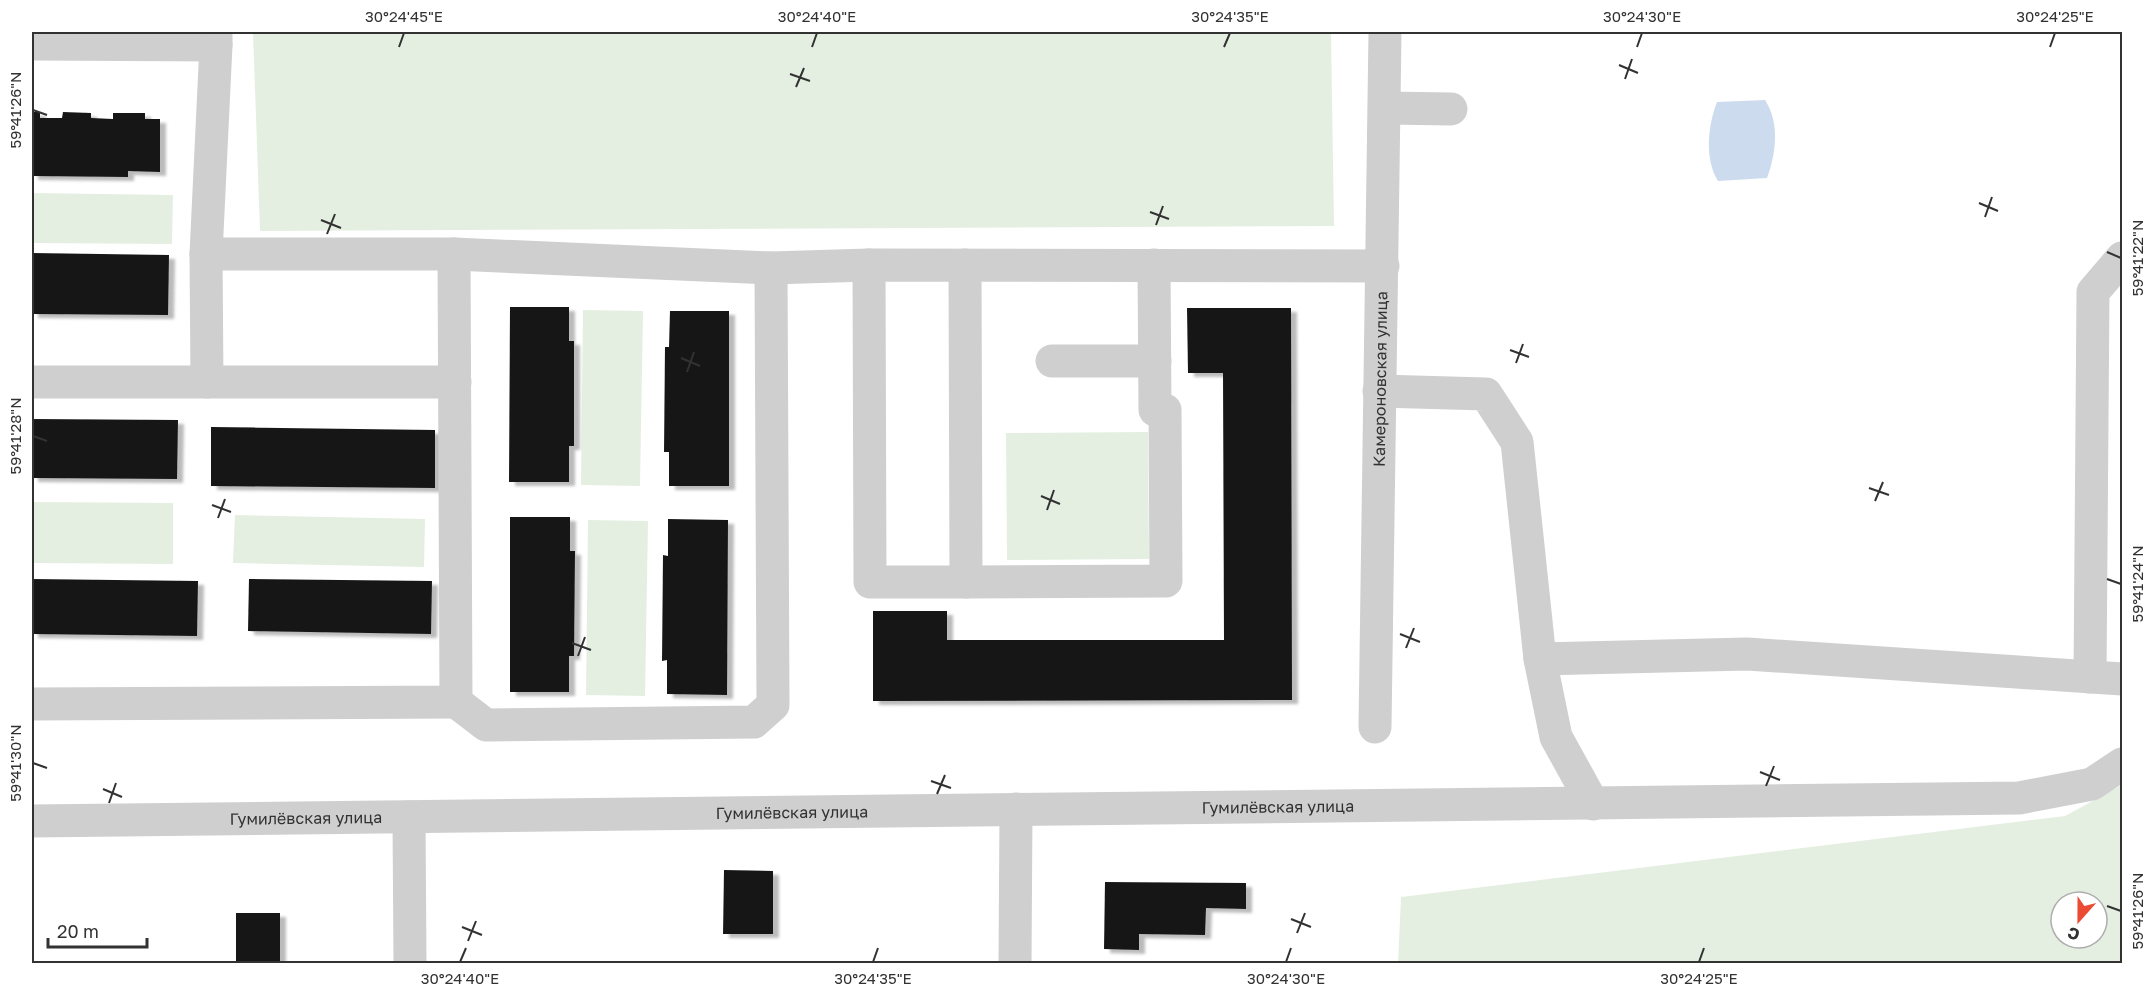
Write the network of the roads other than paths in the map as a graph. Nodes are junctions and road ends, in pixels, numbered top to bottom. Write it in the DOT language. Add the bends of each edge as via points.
graph roads {
  1 [pos="1385,32"];
  2 [pos="216,38"];
  3 [pos="32,44"];
  4 [pos="1385,108"];
  5 [pos="1451,109"];
  6 [pos="206,254"];
  7 [pos="454,254"];
  8 [pos="2122,258"];
  9 [pos="869,265"];
  10 [pos="965,265"];
  11 [pos="1154,265"];
  12 [pos="1383,266"];
  13 [pos="771,268"];
  14 [pos="1052,361"];
  15 [pos="1155,361"];
  16 [pos="32,382"];
  17 [pos="207,382"];
  18 [pos="455,382"];
  19 [pos="1379,392"];
  20 [pos="966,582"];
  21 [pos="1540,659"];
  22 [pos="2090,677"];
  23 [pos="2122,679"];
  24 [pos="456,702"];
  25 [pos="32,704"];
  26 [pos="1375,727"];
  27 [pos="2122,764"];
  28 [pos="1593,804"];
  29 [pos="1016,809"];
  30 [pos="409,817"];
  31 [pos="32,821"];
  32 [pos="410,963"];
  33 [pos="1015,963"];
  1 -- 4 [label="street, Камероновская улица"];
  2 -- 3 [label="street"];
  2 -- 6 [label="street"];
  4 -- 5 [label="street"];
  4 -- 12 [label="street, Камероновская улица"];
  6 -- 7 [label="street"];
  6 -- 17 [label="street"];
  7 -- 13 [label="street"];
  7 -- 18 [label="street"];
  8 -- 22 [label="street" via="2093,292"];
  9 -- 10 [label="street"];
  9 -- 13 [label="street"];
  9 -- 20 [label="street" via="870,582"];
  10 -- 11 [label="street"];
  10 -- 20 [label="street"];
  11 -- 12 [label="street"];
  11 -- 15 [label="street"];
  12 -- 19 [label="street, Камероновская улица"];
  13 -- 24 [label="street" via="773,705 754,722 486,725"];
  14 -- 15 [label="street"];
  15 -- 20 [label="street" via="1155,410 1165,410 1166,581"];
  16 -- 17 [label="street"];
  17 -- 18 [label="street"];
  18 -- 24 [label="street"];
  19 -- 21 [label="street" via="1486,394 1517,442"];
  19 -- 26 [label="street, Камероновская улица"];
  21 -- 22 [label="street" via="1747,654"];
  21 -- 28 [label="street" via="1556,737"];
  22 -- 23 [label="street"];
  24 -- 25 [label="street"];
  27 -- 28 [label="street, Гумилёвская улица" via="2092,784 2019,798"];
  28 -- 29 [label="street, Гумилёвская улица"];
  29 -- 30 [label="street, Гумилёвская улица"];
  29 -- 33 [label="street"];
  30 -- 31 [label="street, Гумилёвская улица"];
  30 -- 32 [label="street"];
}
